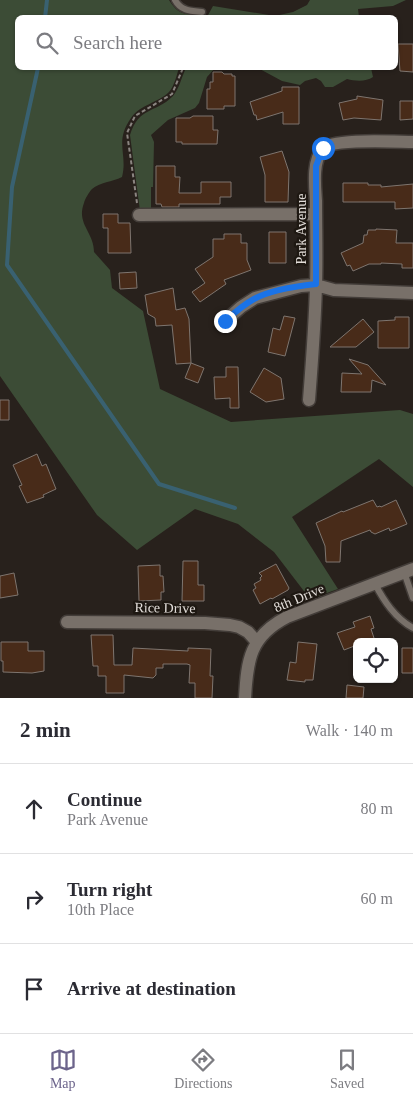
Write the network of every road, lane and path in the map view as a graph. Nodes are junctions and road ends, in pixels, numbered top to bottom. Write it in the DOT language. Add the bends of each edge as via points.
graph roads {
  1 [pos="175,0"];
  2 [pos="202,12"];
  3 [pos="182,70"];
  4 [pos="413,142"];
  5 [pos="316,214"];
  6 [pos="139,215"];
  7 [pos="316,284"];
  8 [pos="413,294"];
  9 [pos="225,321"];
  10 [pos="309,400"];
  11 [pos="408,570"];
  12 [pos="375,584"];
  13 [pos="413,598"];
  14 [pos="413,618"];
  15 [pos="67,622"];
  16 [pos="412,627"];
  17 [pos="257,642"];
  18 [pos="245,698"];
  1 -- 2 [label="lane" via="180,8"];
  3 -- 6 [label="path" via="172,94 135,116 127,133"];
  4 -- 5 [label="street, Park Avenue" via="345,142 323,148 316,166"];
  5 -- 6 [label="street"];
  5 -- 7 [label="street, Park Avenue"];
  7 -- 8 [label="street" via="334,290"];
  7 -- 9 [label="street" via="255,298"];
  7 -- 10 [label="street, Park Avenue"];
  11 -- 12 [label="street, 8th Drive"];
  11 -- 13 [label="lane"];
  12 -- 16 [label="lane" via="384,601"];
  12 -- 17 [label="street, 8th Drive" via="287,617"];
  14 -- 16 [label="lane"];
  15 -- 17 [label="street, Rice Drive" via="230,626 248,632"];
  17 -- 18 [label="street, 8th Drive" via="248,663"];
}
